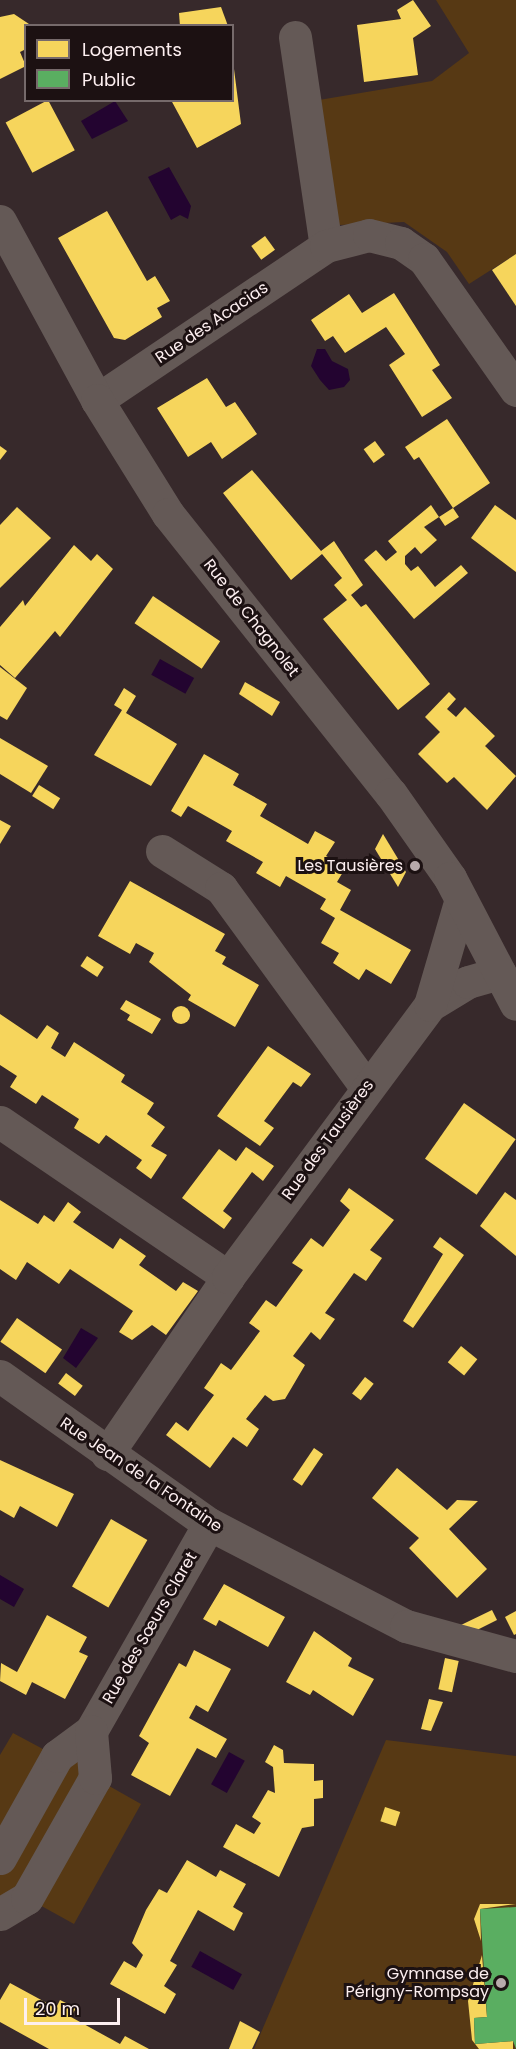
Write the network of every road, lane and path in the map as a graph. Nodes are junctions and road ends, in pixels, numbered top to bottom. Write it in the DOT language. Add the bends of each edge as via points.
graph roads {
  1 [pos="295,37"];
  2 [pos="0,221"];
  3 [pos="326,246"];
  4 [pos="516,390"];
  5 [pos="97,400"];
  6 [pos="162,851"];
  7 [pos="461,899"];
  8 [pos="500,973"];
  9 [pos="516,1004"];
  10 [pos="430,1005"];
  11 [pos="366,1087"];
  12 [pos="0,1122"];
  13 [pos="228,1277"];
  14 [pos="0,1376"];
  15 [pos="107,1454"];
  16 [pos="209,1524"];
  17 [pos="516,1656"];
  18 [pos="91,1731"];
  19 [pos="0,1858"];
  20 [pos="14,1906"];
  1 -- 3 [label="street"];
  2 -- 5 [label="street, Rue de Chagnolet"];
  3 -- 4 [label="street, Rue des Acacias" via="369,235 400,243 424,259"];
  3 -- 5 [label="street, Rue des Acacias"];
  5 -- 7 [label="street, Rue de Chagnolet" via="168,514 391,794"];
  6 -- 11 [label="street" via="221,888"];
  7 -- 8 [label="street, Rue de Chagnolet"];
  7 -- 10 [label="street"];
  8 -- 9 [label="street, Rue de Chagnolet"];
  8 -- 10 [label="street" via="468,982"];
  10 -- 11 [label="street, Rue des Tausières"];
  11 -- 13 [label="street, Rue des Tausières"];
  12 -- 13 [label="street"];
  13 -- 15 [label="street, Rue des Tausières"];
  14 -- 15 [label="street, Rue Jean de la Fontaine"];
  15 -- 16 [label="street, Rue Jean de la Fontaine"];
  16 -- 17 [label="street, Rue Jean de la Fontaine" via="406,1626"];
  16 -- 18 [label="street, Rue des Sœurs Claret"];
  18 -- 19 [label="street, Rue des Sœurs Claret" via="57,1756"];
  18 -- 20 [label="street" via="95,1778"];
}
